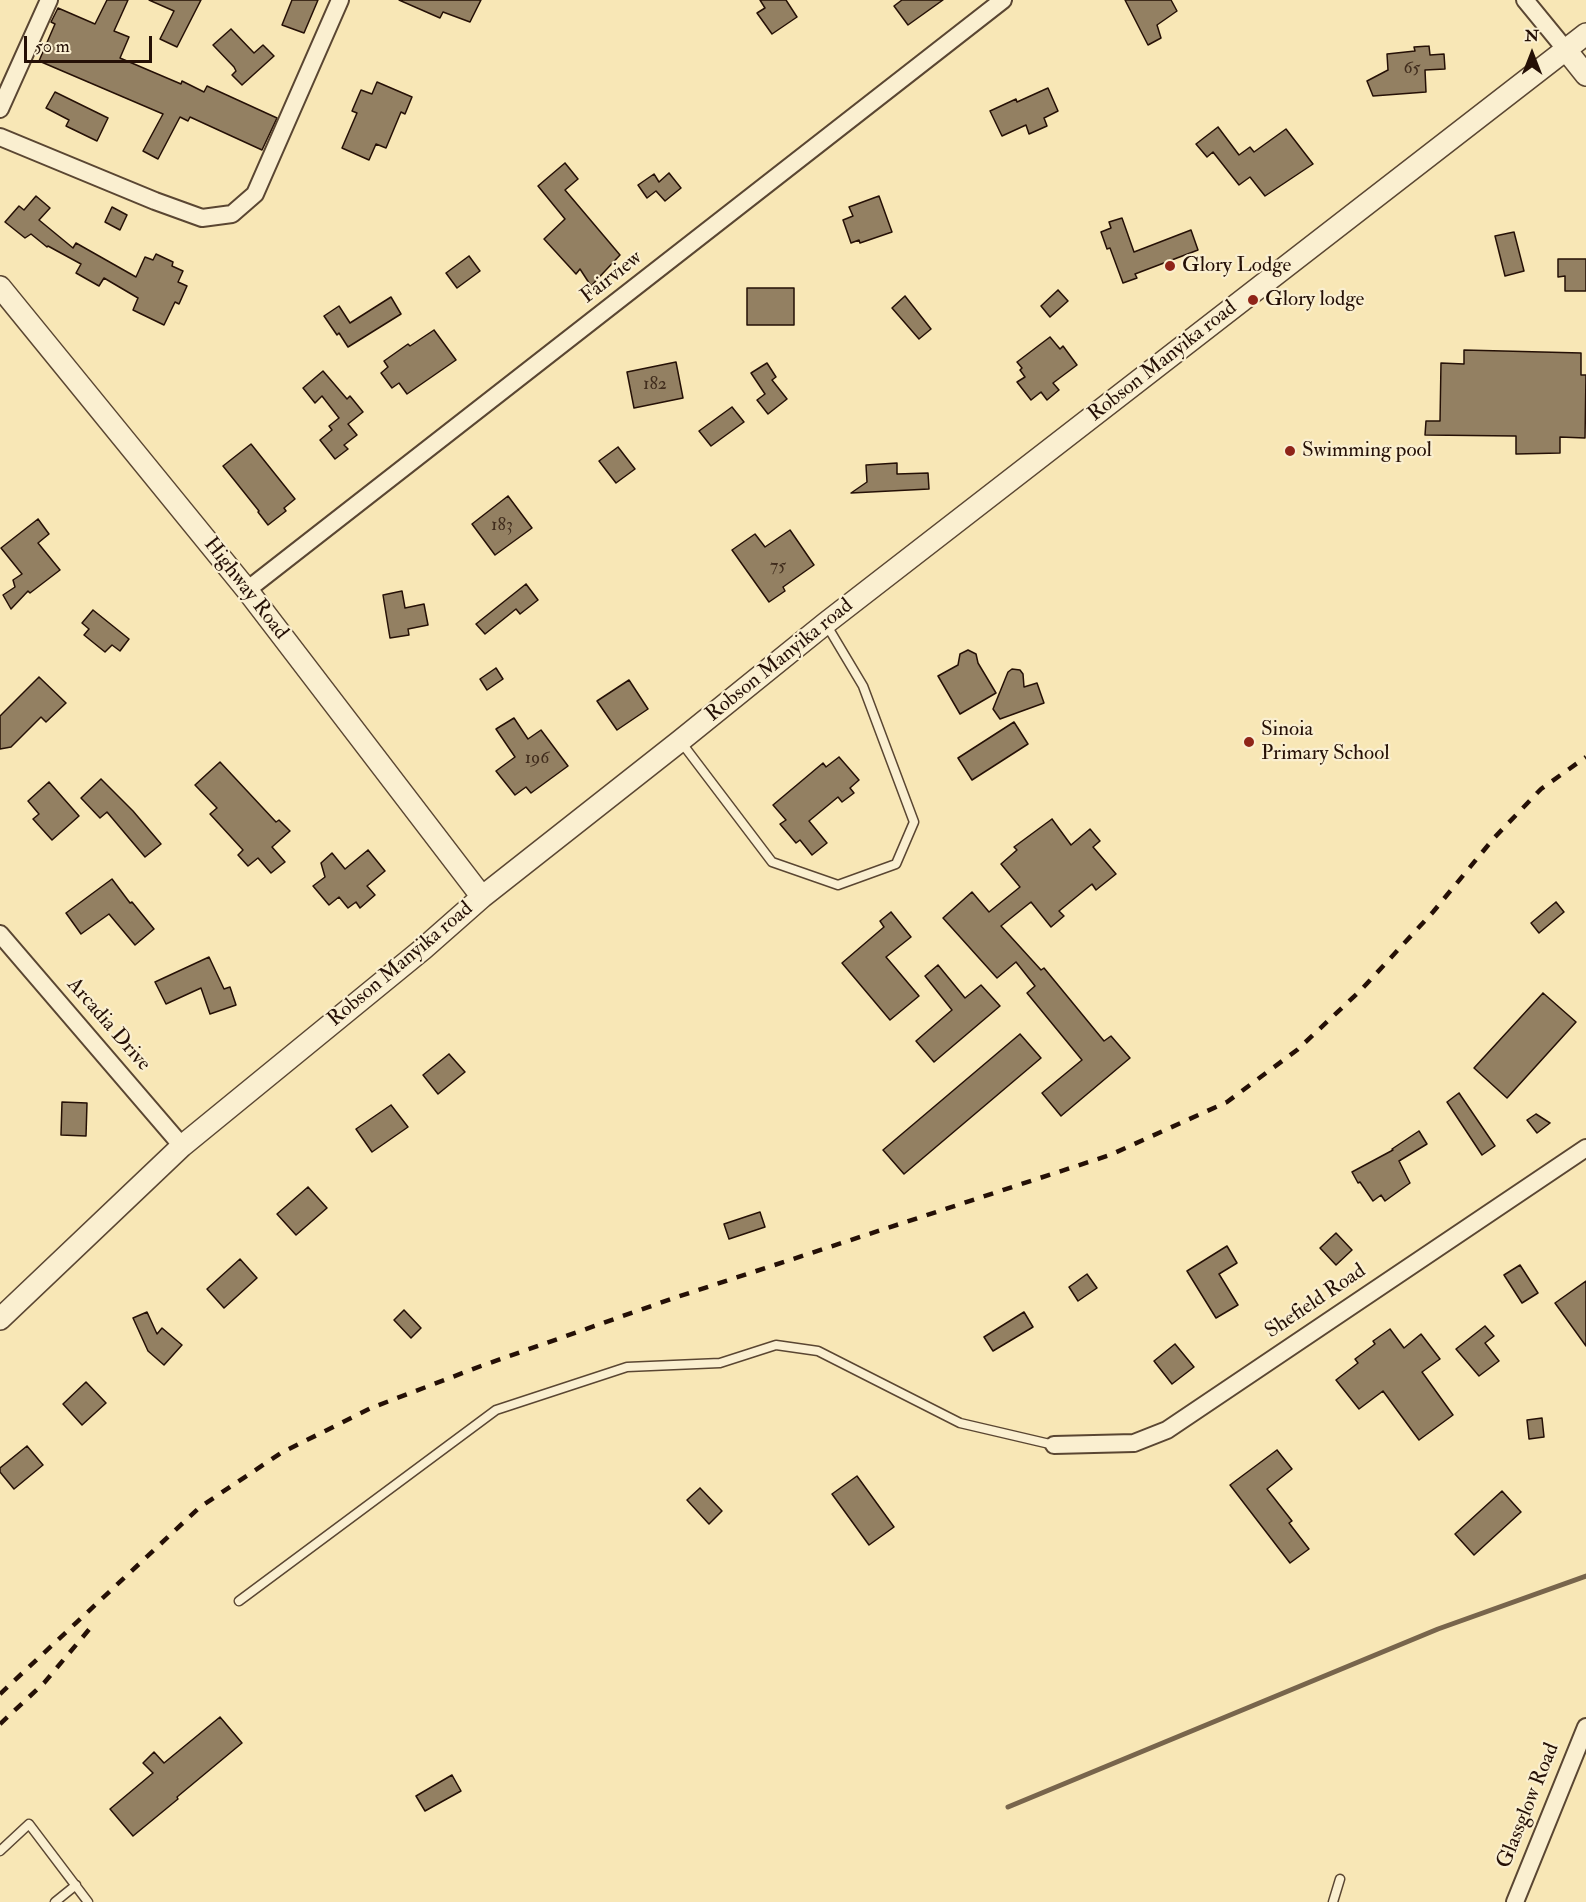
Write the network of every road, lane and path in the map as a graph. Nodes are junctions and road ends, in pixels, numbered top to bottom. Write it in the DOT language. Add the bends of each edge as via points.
graph roads {
  1 [pos="50,0"];
  2 [pos="340,0"];
  3 [pos="1003,0"];
  4 [pos="1525,0"];
  5 [pos="1586,34"];
  6 [pos="1566,50"];
  7 [pos="1586,75"];
  8 [pos="0,109"];
  9 [pos="0,138"];
  10 [pos="0,287"];
  11 [pos="247,590"];
  12 [pos="826,623"];
  13 [pos="680,741"];
  14 [pos="482,897"];
  15 [pos="0,934"];
  16 [pos="182,1146"];
  17 [pos="1586,1148"];
  18 [pos="0,1319"];
  19 [pos="1054,1445"];
  20 [pos="239,1601"];
  21 [pos="1586,1726"];
  22 [pos="0,1851"];
  23 [pos="1340,1879"];
  24 [pos="76,1886"];
  25 [pos="55,1902"];
  26 [pos="88,1902"];
  27 [pos="1333,1902"];
  28 [pos="1515,1902"];
  1 -- 8 [label="street"];
  2 -- 9 [label="street" via="255,194 231,214 202,218"];
  3 -- 11 [label="street, Fairview"];
  4 -- 6 [label="street"];
  5 -- 6 [label="street, Robson Manyika road"];
  6 -- 7 [label="street"];
  6 -- 12 [label="street, Robson Manyika road"];
  10 -- 11 [label="street, Highway Road"];
  11 -- 14 [label="street, Highway Road"];
  12 -- 13 [label="street, Robson Manyika road"];
  12 -- 13 [label="lane" via="863,686 914,822 896,864 838,885 772,862"];
  13 -- 14 [label="street, Robson Manyika road"];
  14 -- 16 [label="street, Robson Manyika road"];
  15 -- 16 [label="street, Arcadia Drive"];
  16 -- 18 [label="street, Robson Manyika road"];
  17 -- 19 [label="street, Shefield Road" via="1167,1430 1134,1443"];
  19 -- 20 [label="lane" via="960,1423 819,1351 776,1345 720,1363 627,1367 496,1410"];
  21 -- 28 [label="street, Glassglow Road"];
  22 -- 24 [label="lane" via="29,1824"];
  23 -- 27 [label="lane"];
  24 -- 25 [label="lane"];
  24 -- 26 [label="lane"];
}
